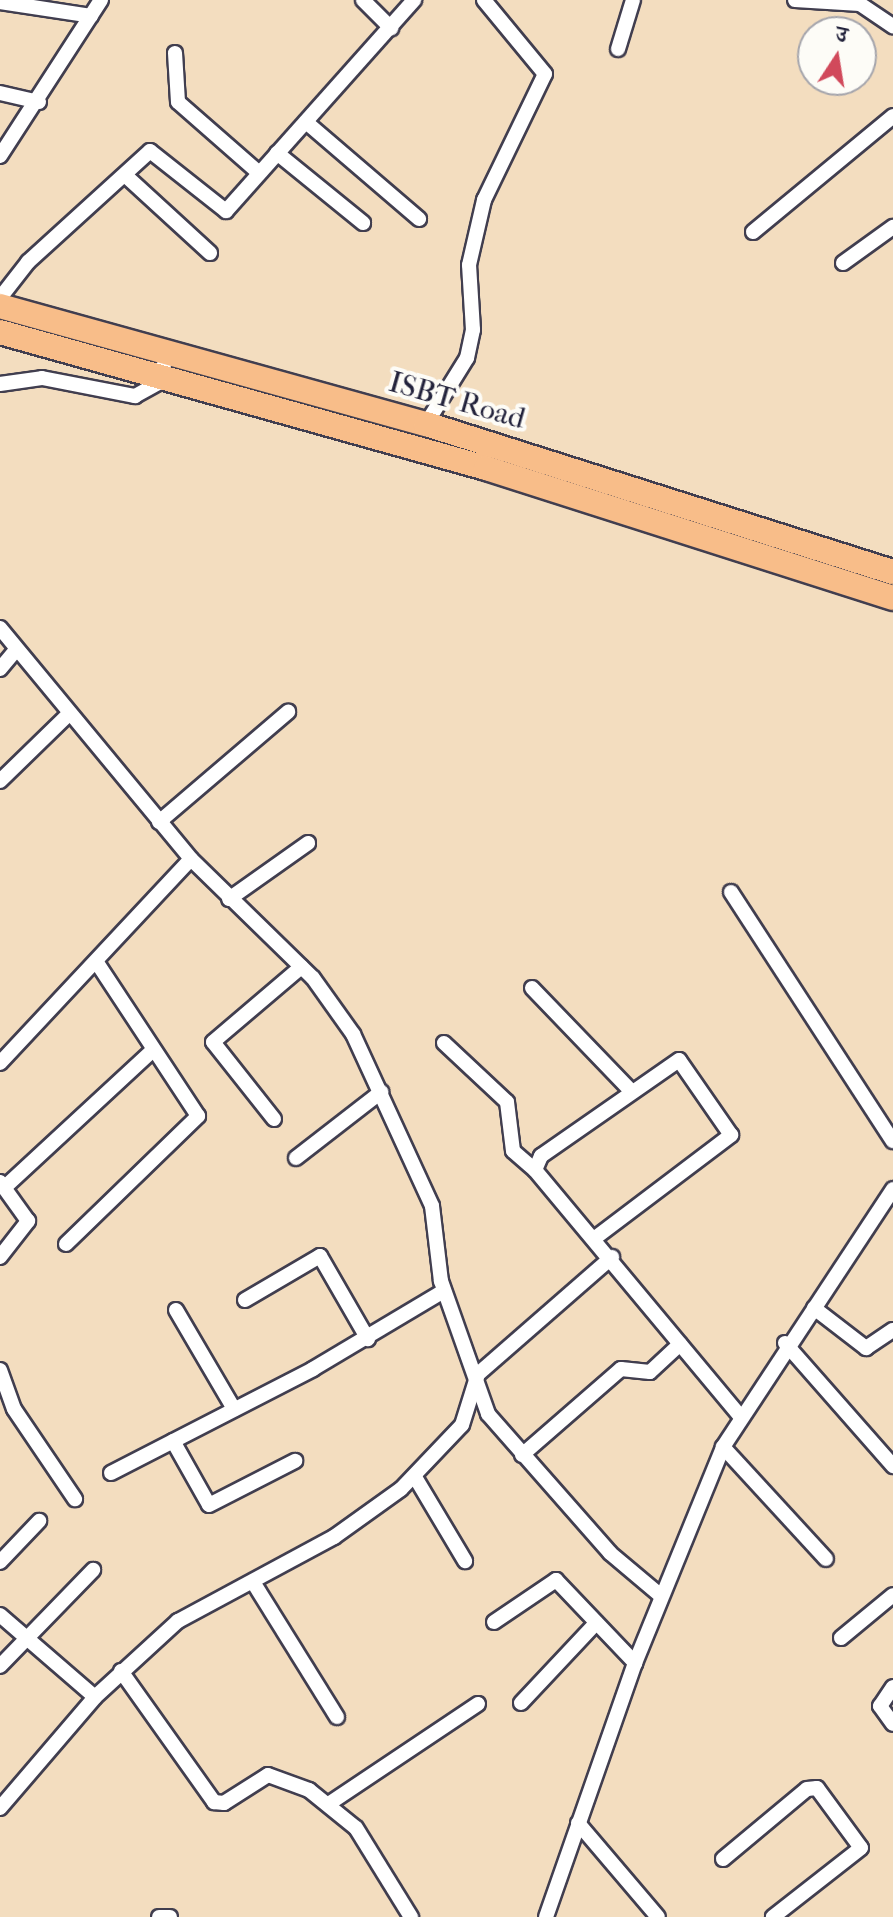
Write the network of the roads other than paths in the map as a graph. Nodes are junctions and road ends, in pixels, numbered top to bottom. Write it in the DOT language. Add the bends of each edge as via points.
graph roads {
  1 [pos="101,0"];
  2 [pos="363,0"];
  3 [pos="414,0"];
  4 [pos="484,0"];
  5 [pos="633,0"];
  6 [pos="795,0"];
  7 [pos="0,2"];
  8 [pos="91,16"];
  9 [pos="893,26"];
  10 [pos="391,28"];
  11 [pos="618,49"];
  12 [pos="175,53"];
  13 [pos="0,93"];
  14 [pos="39,102"];
  15 [pos="893,116"];
  16 [pos="306,122"];
  17 [pos="277,153"];
  18 [pos="0,156"];
  19 [pos="259,173"];
  20 [pos="126,176"];
  21 [pos="419,219"];
  22 [pos="363,223"];
  23 [pos="893,227"];
  24 [pos="753,232"];
  25 [pos="210,253"];
  26 [pos="843,263"];
  27 [pos="0,298"];
  28 [pos="0,306"];
  29 [pos="0,332"];
  30 [pos="166,356"];
  31 [pos="160,382"];
  32 [pos="0,384"];
  33 [pos="426,424"];
  34 [pos="893,572"];
  35 [pos="893,598"];
  36 [pos="0,628"];
  37 [pos="16,650"];
  38 [pos="0,669"];
  39 [pos="288,712"];
  40 [pos="69,714"];
  41 [pos="0,781"];
  42 [pos="159,822"];
  43 [pos="308,843"];
  44 [pos="191,859"];
  45 [pos="731,892"];
  46 [pos="229,899"];
  47 [pos="97,963"];
  48 [pos="301,967"];
  49 [pos="532,988"];
  50 [pos="444,1043"];
  51 [pos="151,1052"];
  52 [pos="0,1063"];
  53 [pos="630,1090"];
  54 [pos="381,1092"];
  55 [pos="274,1119"];
  56 [pos="893,1141"];
  57 [pos="296,1158"];
  58 [pos="535,1170"];
  59 [pos="3,1184"];
  60 [pos="893,1189"];
  61 [pos="595,1238"];
  62 [pos="66,1244"];
  63 [pos="0,1257"];
  64 [pos="612,1257"];
  65 [pos="444,1291"];
  66 [pos="245,1300"];
  67 [pos="814,1308"];
  68 [pos="176,1310"];
  69 [pos="893,1330"];
  70 [pos="368,1339"];
  71 [pos="785,1343"];
  72 [pos="680,1344"];
  73 [pos="0,1370"];
  74 [pos="478,1374"];
  75 [pos="234,1409"];
  76 [pos="739,1415"];
  77 [pos="173,1441"];
  78 [pos="723,1447"];
  79 [pos="522,1455"];
  80 [pos="295,1461"];
  81 [pos="893,1466"];
  82 [pos="111,1473"];
  83 [pos="415,1477"];
  84 [pos="75,1499"];
  85 [pos="39,1521"];
  86 [pos="826,1559"];
  87 [pos="465,1561"];
  88 [pos="0,1562"];
  89 [pos="93,1570"];
  90 [pos="253,1582"];
  91 [pos="660,1595"];
  92 [pos="890,1604"];
  93 [pos="0,1615"];
  94 [pos="494,1622"];
  95 [pos="596,1623"];
  96 [pos="841,1638"];
  97 [pos="25,1639"];
  98 [pos="635,1663"];
  99 [pos="0,1666"];
  100 [pos="121,1671"];
  101 [pos="893,1687"];
  102 [pos="95,1697"];
  103 [pos="521,1703"];
  104 [pos="478,1704"];
  105 [pos="337,1717"];
  106 [pos="893,1724"];
  107 [pos="330,1803"];
  108 [pos="0,1808"];
  109 [pos="578,1823"];
  110 [pos="723,1859"];
  111 [pos="159,1917"];
  112 [pos="170,1917"];
  113 [pos="411,1917"];
  114 [pos="546,1917"];
  115 [pos="658,1917"];
  116 [pos="773,1917"];
  1 -- 8 [label="street"];
  2 -- 10 [label="street"];
  3 -- 10 [label="street"];
  4 -- 33 [label="street" via="544,67 544,77 484,200 469,265 473,330 467,358"];
  5 -- 11 [label="street"];
  6 -- 9 [label="street" via="860,4"];
  7 -- 8 [label="street"];
  8 -- 14 [label="street"];
  10 -- 16 [label="street"];
  12 -- 19 [label="street" via="178,102"];
  13 -- 14 [label="street"];
  14 -- 18 [label="street"];
  15 -- 24 [label="street"];
  16 -- 17 [label="street"];
  16 -- 21 [label="street"];
  17 -- 19 [label="street"];
  17 -- 22 [label="street"];
  19 -- 20 [label="street" via="223,212 158,152"];
  20 -- 25 [label="street"];
  20 -- 27 [label="street" via="28,262"];
  23 -- 26 [label="street"];
  28 -- 30 [label="highway, ISBT Road"];
  29 -- 31 [label="highway"];
  30 -- 31 [label="street"];
  30 -- 33 [label="highway, ISBT Road"];
  31 -- 32 [label="street" via="127,397 42,378"];
  31 -- 35 [label="highway" via="486,468"];
  33 -- 34 [label="highway, ISBT Road"];
  36 -- 37 [label="street"];
  37 -- 38 [label="street"];
  37 -- 40 [label="street"];
  39 -- 42 [label="street"];
  40 -- 41 [label="street"];
  40 -- 42 [label="street"];
  42 -- 44 [label="street"];
  43 -- 46 [label="street"];
  44 -- 46 [label="street"];
  44 -- 47 [label="street"];
  45 -- 56 [label="street"];
  46 -- 48 [label="street"];
  47 -- 51 [label="street"];
  47 -- 52 [label="street"];
  48 -- 54 [label="street" via="361,1047"];
  48 -- 55 [label="street" via="213,1042"];
  49 -- 53 [label="street"];
  50 -- 58 [label="street" via="507,1102 513,1151"];
  51 -- 59 [label="street"];
  51 -- 62 [label="street" via="194,1106 197,1122"];
  53 -- 58 [label="street" via="541,1156"];
  53 -- 61 [label="street" via="679,1060 732,1132"];
  54 -- 57 [label="street"];
  54 -- 65 [label="street" via="436,1218"];
  58 -- 61 [label="street"];
  59 -- 63 [label="street" via="28,1227"];
  60 -- 67 [label="street"];
  61 -- 64 [label="street"];
  64 -- 72 [label="street"];
  64 -- 74 [label="street"];
  65 -- 70 [label="street"];
  65 -- 74 [label="street"];
  66 -- 70 [label="street" via="320,1256"];
  67 -- 69 [label="street" via="866,1348"];
  67 -- 71 [label="street"];
  68 -- 75 [label="street"];
  70 -- 75 [label="street"];
  71 -- 76 [label="street"];
  71 -- 81 [label="street"];
  72 -- 76 [label="street"];
  72 -- 79 [label="street" via="650,1372 621,1369"];
  73 -- 84 [label="street" via="14,1409"];
  74 -- 79 [label="street" via="488,1414"];
  74 -- 83 [label="street" via="466,1419"];
  75 -- 77 [label="street"];
  76 -- 78 [label="street"];
  77 -- 80 [label="street" via="209,1505"];
  77 -- 82 [label="street"];
  78 -- 86 [label="street"];
  78 -- 91 [label="street"];
  79 -- 91 [label="street" via="610,1553"];
  83 -- 87 [label="street"];
  83 -- 90 [label="street" via="334,1537"];
  85 -- 88 [label="street"];
  89 -- 97 [label="street"];
  90 -- 100 [label="street" via="178,1621"];
  90 -- 105 [label="street"];
  91 -- 98 [label="street"];
  92 -- 96 [label="street"];
  93 -- 97 [label="street"];
  94 -- 95 [label="street" via="552,1578"];
  95 -- 98 [label="street"];
  95 -- 103 [label="street"];
  97 -- 99 [label="street"];
  97 -- 102 [label="street"];
  98 -- 109 [label="street"];
  100 -- 102 [label="street"];
  100 -- 107 [label="street" via="214,1802 224,1803 272,1775"];
  101 -- 106 [label="street" via="880,1706"];
  102 -- 108 [label="street"];
  104 -- 107 [label="street"];
  107 -- 113 [label="street" via="365,1840"];
  109 -- 114 [label="street"];
  109 -- 115 [label="street"];
  110 -- 116 [label="street" via="807,1789 817,1788 861,1848"];
  111 -- 112 [label="street"];
}
